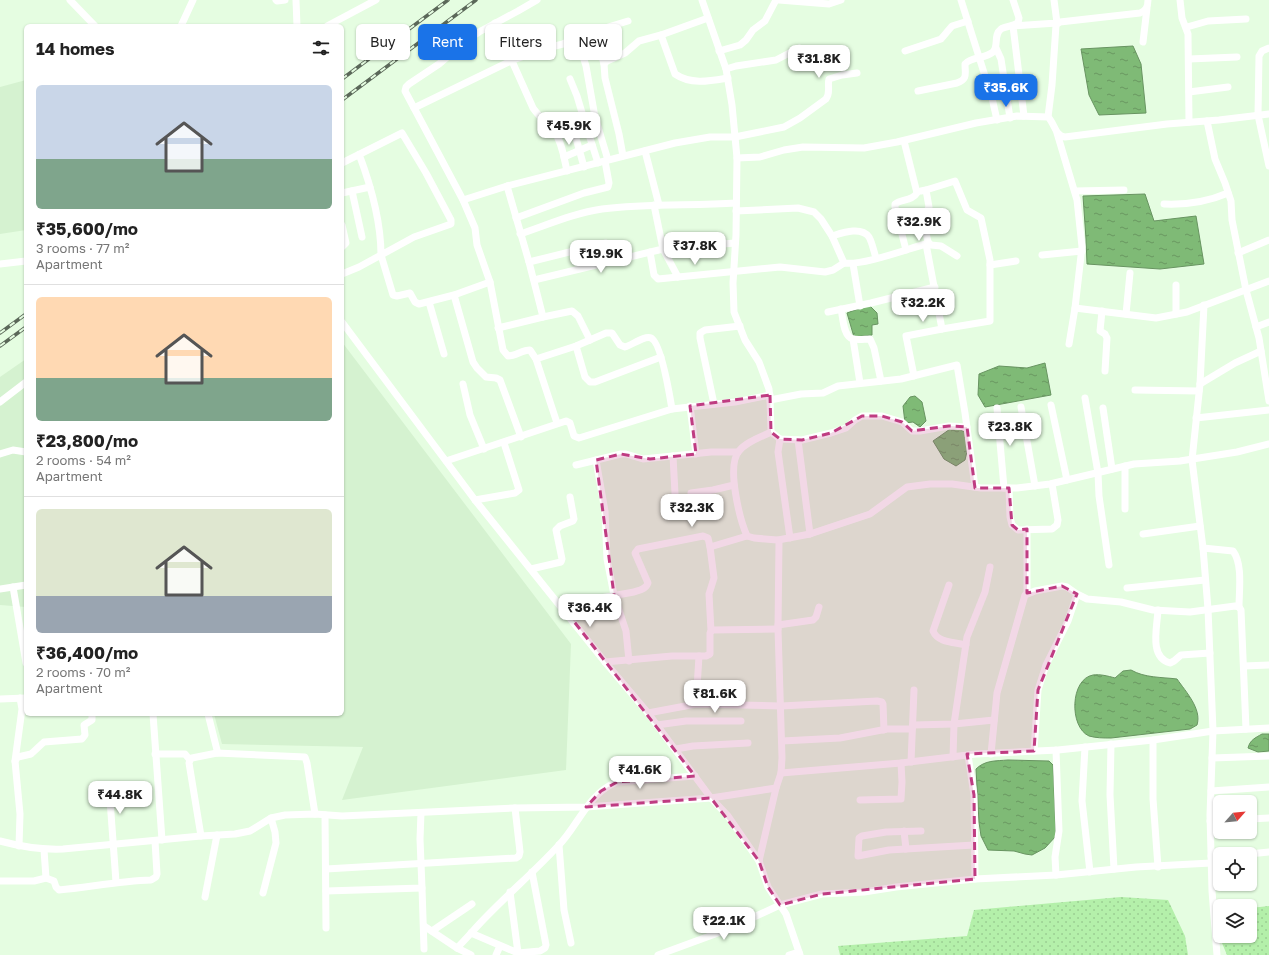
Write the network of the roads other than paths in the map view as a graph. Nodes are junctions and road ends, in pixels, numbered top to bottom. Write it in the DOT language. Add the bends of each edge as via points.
graph roads {
  1 [pos="70,0"];
  2 [pos="193,0"];
  3 [pos="276,0"];
  4 [pos="285,0"];
  5 [pos="296,0"];
  6 [pos="376,0"];
  7 [pos="537,0"];
  8 [pos="702,0"];
  9 [pos="778,0"];
  10 [pos="841,0"];
  11 [pos="961,0"];
  12 [pos="1013,0"];
  13 [pos="1054,0"];
  14 [pos="1148,0"];
  15 [pos="1180,0"];
  16 [pos="1147,8"];
  17 [pos="708,18"];
  18 [pos="1246,19"];
  19 [pos="628,21"];
  20 [pos="968,21"];
  21 [pos="495,23"];
  22 [pos="1057,23"];
  23 [pos="93,24"];
  24 [pos="182,24"];
  25 [pos="296,24"];
  26 [pos="331,24"];
  27 [pos="618,24"];
  28 [pos="1013,26"];
  29 [pos="1187,27"];
  30 [pos="661,35"];
  31 [pos="1143,42"];
  32 [pos="799,48"];
  33 [pos="996,48"];
  34 [pos="1269,48"];
  35 [pos="719,51"];
  36 [pos="905,51"];
  37 [pos="1237,57"];
  38 [pos="980,58"];
  39 [pos="1189,59"];
  40 [pos="513,60"];
  41 [pos="584,60"];
  42 [pos="603,60"];
  43 [pos="604,64"];
  44 [pos="726,69"];
  45 [pos="857,73"];
  46 [pos="728,78"];
  47 [pos="570,79"];
  48 [pos="1228,87"];
  49 [pos="918,91"];
  50 [pos="1189,92"];
  51 [pos="414,108"];
  52 [pos="1269,114"];
  53 [pos="1258,115"];
  54 [pos="582,116"];
  55 [pos="1024,116"];
  56 [pos="1048,117"];
  57 [pos="1010,118"];
  58 [pos="571,120"];
  59 [pos="997,120"];
  60 [pos="1208,121"];
  61 [pos="1189,122"];
  62 [pos="550,126"];
  63 [pos="1057,133"];
  64 [pos="735,137"];
  65 [pos="904,140"];
  66 [pos="592,145"];
  67 [pos="580,151"];
  68 [pos="645,151"];
  69 [pos="359,154"];
  70 [pos="1268,154"];
  71 [pos="623,156"];
  72 [pos="564,157"];
  73 [pos="737,158"];
  74 [pos="603,161"];
  75 [pos="344,162"];
  76 [pos="1269,166"];
  77 [pos="584,167"];
  78 [pos="567,171"];
  79 [pos="507,186"];
  80 [pos="370,187"];
  81 [pos="926,190"];
  82 [pos="1124,190"];
  83 [pos="352,191"];
  84 [pos="917,192"];
  85 [pos="1075,192"];
  86 [pos="344,193"];
  87 [pos="1228,193"];
  88 [pos="463,200"];
  89 [pos="736,203"];
  90 [pos="1164,204"];
  91 [pos="657,205"];
  92 [pos="736,211"];
  93 [pos="516,218"];
  94 [pos="344,232"];
  95 [pos="520,234"];
  96 [pos="362,236"];
  97 [pos="832,236"];
  98 [pos="1269,240"];
  99 [pos="606,243"];
  100 [pos="735,243"];
  101 [pos="344,246"];
  102 [pos="663,249"];
  103 [pos="906,250"];
  104 [pos="1082,251"];
  105 [pos="650,252"];
  106 [pos="1238,253"];
  107 [pos="381,255"];
  108 [pos="1042,255"];
  109 [pos="957,256"];
  110 [pos="876,258"];
  111 [pos="24,261"];
  112 [pos="1016,261"];
  113 [pos="529,262"];
  114 [pos="844,263"];
  115 [pos="0,264"];
  116 [pos="853,264"];
  117 [pos="990,265"];
  118 [pos="344,273"];
  119 [pos="733,273"];
  120 [pos="1130,273"];
  121 [pos="678,277"];
  122 [pos="534,280"];
  123 [pos="1269,281"];
  124 [pos="490,282"];
  125 [pos="1176,285"];
  126 [pos="935,287"];
  127 [pos="1246,290"];
  128 [pos="454,294"];
  129 [pos="429,302"];
  130 [pos="1204,305"];
  131 [pos="860,306"];
  132 [pos="1075,308"];
  133 [pos="841,309"];
  134 [pos="1102,311"];
  135 [pos="828,312"];
  136 [pos="1126,314"];
  137 [pos="1176,314"];
  138 [pos="543,317"];
  139 [pos="1269,322"];
  140 [pos="344,325"];
  141 [pos="740,326"];
  142 [pos="1256,327"];
  143 [pos="498,328"];
  144 [pos="942,329"];
  145 [pos="853,339"];
  146 [pos="590,340"];
  147 [pos="1068,344"];
  148 [pos="576,346"];
  149 [pos="1261,351"];
  150 [pos="444,354"];
  151 [pos="661,357"];
  152 [pos="536,359"];
  153 [pos="1105,370"];
  154 [pos="914,376"];
  155 [pos="881,381"];
  156 [pos="860,383"];
  157 [pos="24,384"];
  158 [pos="463,384"];
  159 [pos="1200,384"];
  160 [pos="1135,390"];
  161 [pos="1199,392"];
  162 [pos="770,398"];
  163 [pos="1085,398"];
  164 [pos="1269,401"];
  165 [pos="0,402"];
  166 [pos="714,404"];
  167 [pos="1051,405"];
  168 [pos="690,406"];
  169 [pos="997,408"];
  170 [pos="1021,408"];
  171 [pos="1103,408"];
  172 [pos="672,409"];
  173 [pos="1269,410"];
  174 [pos="1196,418"];
  175 [pos="557,423"];
  176 [pos="967,427"];
  177 [pos="771,432"];
  178 [pos="521,437"];
  179 [pos="780,439"];
  180 [pos="798,440"];
  181 [pos="504,442"];
  182 [pos="1269,444"];
  183 [pos="484,449"];
  184 [pos="24,452"];
  185 [pos="738,452"];
  186 [pos="0,454"];
  187 [pos="696,454"];
  188 [pos="673,456"];
  189 [pos="596,460"];
  190 [pos="1192,460"];
  191 [pos="446,461"];
  192 [pos="576,465"];
  193 [pos="1125,466"];
  194 [pos="1112,470"];
  195 [pos="1098,473"];
  196 [pos="1067,480"];
  197 [pos="1052,484"];
  198 [pos="734,485"];
  199 [pos="1035,486"];
  200 [pos="975,487"];
  201 [pos="1006,488"];
  202 [pos="691,493"];
  203 [pos="570,497"];
  204 [pos="475,500"];
  205 [pos="1125,509"];
  206 [pos="676,512"];
  207 [pos="1200,526"];
  208 [pos="1027,529"];
  209 [pos="810,534"];
  210 [pos="1143,534"];
  211 [pos="748,536"];
  212 [pos="790,538"];
  213 [pos="778,540"];
  214 [pos="710,547"];
  215 [pos="1203,548"];
  216 [pos="1109,565"];
  217 [pos="990,567"];
  218 [pos="531,569"];
  219 [pos="1205,580"];
  220 [pos="24,585"];
  221 [pos="949,586"];
  222 [pos="12,587"];
  223 [pos="1127,588"];
  224 [pos="0,589"];
  225 [pos="1027,593"];
  226 [pos="1077,594"];
  227 [pos="614,595"];
  228 [pos="561,605"];
  229 [pos="819,607"];
  230 [pos="1239,607"];
  231 [pos="1208,609"];
  232 [pos="1158,610"];
  233 [pos="778,627"];
  234 [pos="711,631"];
  235 [pos="966,645"];
  236 [pos="24,652"];
  237 [pos="1210,652"];
  238 [pos="699,656"];
  239 [pos="629,661"];
  240 [pos="605,662"];
  241 [pos="1269,664"];
  242 [pos="1244,666"];
  243 [pos="914,690"];
  244 [pos="23,698"];
  245 [pos="0,699"];
  246 [pos="696,704"];
  247 [pos="781,706"];
  248 [pos="648,713"];
  249 [pos="92,716"];
  250 [pos="153,716"];
  251 [pos="208,716"];
  252 [pos="741,720"];
  253 [pos="994,720"];
  254 [pos="954,724"];
  255 [pos="657,725"];
  256 [pos="912,727"];
  257 [pos="1269,728"];
  258 [pos="1246,729"];
  259 [pos="884,730"];
  260 [pos="1213,731"];
  261 [pos="1153,740"];
  262 [pos="782,741"];
  263 [pos="748,743"];
  264 [pos="1111,744"];
  265 [pos="1085,747"];
  266 [pos="676,748"];
  267 [pos="1056,750"];
  268 [pos="1034,751"];
  269 [pos="217,753"];
  270 [pos="155,754"];
  271 [pos="990,754"];
  272 [pos="968,755"];
  273 [pos="1269,756"];
  274 [pos="953,757"];
  275 [pos="1212,758"];
  276 [pos="190,760"];
  277 [pos="15,761"];
  278 [pos="911,762"];
  279 [pos="901,763"];
  280 [pos="781,773"];
  281 [pos="695,776"];
  282 [pos="109,786"];
  283 [pos="1269,787"];
  284 [pos="776,788"];
  285 [pos="1211,790"];
  286 [pos="711,798"];
  287 [pos="860,800"];
  288 [pos="586,807"];
  289 [pos="515,808"];
  290 [pos="421,813"];
  291 [pos="315,814"];
  292 [pos="325,815"];
  293 [pos="271,818"];
  294 [pos="1269,818"];
  295 [pos="1257,819"];
  296 [pos="1210,821"];
  297 [pos="1213,821"];
  298 [pos="904,831"];
  299 [pos="921,831"];
  300 [pos="217,835"];
  301 [pos="201,836"];
  302 [pos="158,841"];
  303 [pos="0,842"];
  304 [pos="113,845"];
  305 [pos="559,845"];
  306 [pos="974,845"];
  307 [pos="19,846"];
  308 [pos="906,849"];
  309 [pos="44,850"];
  310 [pos="1269,852"];
  311 [pos="1257,853"];
  312 [pos="1211,860"];
  313 [pos="759,861"];
  314 [pos="422,862"];
  315 [pos="1158,867"];
  316 [pos="326,869"];
  317 [pos="1114,869"];
  318 [pos="532,872"];
  319 [pos="1090,872"];
  320 [pos="1056,875"];
  321 [pos="46,878"];
  322 [pos="975,879"];
  323 [pos="0,882"];
  324 [pos="116,882"];
  325 [pos="422,888"];
  326 [pos="326,891"];
  327 [pos="510,892"];
  328 [pos="263,893"];
  329 [pos="205,897"];
  330 [pos="472,904"];
  331 [pos="780,905"];
  332 [pos="424,926"];
  333 [pos="326,928"];
  334 [pos="432,931"];
  335 [pos="471,933"];
  336 [pos="571,943"];
  337 [pos="500,946"];
  338 [pos="457,948"];
  339 [pos="424,949"];
  340 [pos="799,953"];
  341 [pos="518,954"];
  342 [pos="471,955"];
  343 [pos="496,955"];
  344 [pos="658,955"];
  345 [pos="789,955"];
  346 [pos="1217,955"];
  1 -- 23 [label="street"];
  2 -- 24 [label="street"];
  3 -- 4 [label="street"];
  5 -- 25 [label="street"];
  6 -- 26 [label="street"];
  7 -- 21 [label="street"];
  8 -- 17 [label="street"];
  9 -- 10 [label="street" via="829,4"];
  9 -- 35 [label="street" via="765,21 753,30 746,40"];
  11 -- 20 [label="street"];
  12 -- 28 [label="street" via="1019,18 1018,23"];
  13 -- 22 [label="street"];
  14 -- 16 [label="street"];
  15 -- 29 [label="street" via="1182,18"];
  16 -- 22 [label="street" via="1140,13"];
  16 -- 31 [label="street"];
  17 -- 30 [label="street"];
  17 -- 35 [label="street"];
  18 -- 29 [label="street" via="1208,21"];
  19 -- 27 [label="street"];
  20 -- 36 [label="street" via="952,26 941,39"];
  20 -- 38 [label="street"];
  21 -- 51 [label="street" via="466,40 439,64 406,87 406,94"];
  22 -- 28 [label="street"];
  22 -- 56 [label="street"];
  28 -- 33 [label="street" via="999,30"];
  28 -- 55 [label="street"];
  29 -- 39 [label="street"];
  30 -- 43 [label="street" via="639,41 625,53"];
  30 -- 46 [label="street" via="675,74 700,81"];
  32 -- 44 [label="street" via="776,60"];
  33 -- 38 [label="street"];
  33 -- 57 [label="street" via="1001,59"];
  34 -- 53 [label="street" via="1262,51 1259,56"];
  35 -- 44 [label="street"];
  37 -- 39 [label="street"];
  38 -- 49 [label="street" via="969,60 965,64 963,81"];
  38 -- 59 [label="street"];
  39 -- 50 [label="street"];
  40 -- 51 [label="street"];
  40 -- 62 [label="street" via="533,108"];
  41 -- 74 [label="street"];
  42 -- 43 [label="street"];
  43 -- 71 [label="street"];
  44 -- 46 [label="street"];
  45 -- 64 [label="street" via="829,79 826,99 784,127"];
  46 -- 64 [label="street"];
  47 -- 54 [label="street"];
  48 -- 50 [label="street"];
  50 -- 61 [label="street"];
  51 -- 88 [label="street"];
  52 -- 53 [label="street"];
  53 -- 60 [label="street"];
  53 -- 70 [label="street"];
  54 -- 58 [label="street"];
  54 -- 66 [label="street"];
  55 -- 56 [label="street"];
  55 -- 57 [label="street"];
  56 -- 63 [label="street"];
  57 -- 59 [label="street"];
  58 -- 62 [label="street"];
  58 -- 67 [label="street"];
  59 -- 65 [label="street"];
  60 -- 61 [label="street"];
  60 -- 87 [label="street" via="1215,159"];
  61 -- 63 [label="street" via="1065,137"];
  62 -- 72 [label="street" via="558,136"];
  63 -- 85 [label="street"];
  64 -- 68 [label="street" via="710,137"];
  64 -- 73 [label="street"];
  65 -- 73 [label="street" via="864,148 803,147 760,158"];
  65 -- 84 [label="street"];
  66 -- 67 [label="street"];
  66 -- 74 [label="street"];
  67 -- 72 [label="street"];
  67 -- 77 [label="street"];
  68 -- 71 [label="street"];
  68 -- 91 [label="street"];
  69 -- 75 [label="street"];
  69 -- 80 [label="street"];
  69 -- 107 [label="street" via="402,133 451,220 449,225 414,237"];
  70 -- 76 [label="street"];
  71 -- 74 [label="street"];
  72 -- 78 [label="street"];
  73 -- 89 [label="street"];
  74 -- 77 [label="street"];
  74 -- 93 [label="street" via="608,187"];
  77 -- 78 [label="street"];
  78 -- 79 [label="street"];
  79 -- 88 [label="street"];
  79 -- 93 [label="street"];
  80 -- 83 [label="street"];
  80 -- 107 [label="street" via="381,237"];
  81 -- 84 [label="street"];
  81 -- 109 [label="street" via="929,208 923,219 928,242 941,246"];
  81 -- 117 [label="street" via="955,181 967,210 981,218"];
  82 -- 85 [label="street"];
  83 -- 86 [label="street"];
  83 -- 96 [label="street"];
  84 -- 103 [label="street" via="915,196 895,204"];
  85 -- 104 [label="street" via="1078,200"];
  87 -- 90 [label="street" via="1191,204"];
  87 -- 106 [label="street"];
  88 -- 124 [label="street" via="475,228 476,241"];
  89 -- 91 [label="street"];
  89 -- 92 [label="street"];
  91 -- 95 [label="street" via="594,210"];
  91 -- 102 [label="street"];
  92 -- 97 [label="street" via="798,208 814,212"];
  92 -- 100 [label="street"];
  93 -- 95 [label="street"];
  94 -- 101 [label="street"];
  95 -- 113 [label="street"];
  97 -- 110 [label="street" via="854,231 863,232 868,237"];
  97 -- 114 [label="street"];
  98 -- 106 [label="street"];
  99 -- 113 [label="street"];
  100 -- 102 [label="street"];
  100 -- 119 [label="street"];
  102 -- 105 [label="street"];
  102 -- 121 [label="street"];
  103 -- 110 [label="street"];
  103 -- 126 [label="street" via="926,244"];
  104 -- 108 [label="street"];
  104 -- 132 [label="street"];
  105 -- 121 [label="street" via="656,278"];
  105 -- 122 [label="street"];
  106 -- 127 [label="street"];
  107 -- 118 [label="street"];
  107 -- 129 [label="street" via="392,295 410,293 416,304"];
  110 -- 116 [label="street"];
  111 -- 115 [label="street"];
  112 -- 117 [label="street"];
  113 -- 122 [label="street"];
  114 -- 116 [label="street"];
  114 -- 119 [label="street" via="834,270 825,272 780,267"];
  116 -- 131 [label="street"];
  117 -- 144 [label="street" via="990,321"];
  119 -- 121 [label="street"];
  119 -- 141 [label="street" via="734,312"];
  120 -- 136 [label="street"];
  122 -- 138 [label="street"];
  123 -- 127 [label="street"];
  124 -- 128 [label="street"];
  124 -- 143 [label="street"];
  125 -- 137 [label="street"];
  126 -- 131 [label="street"];
  126 -- 144 [label="street"];
  127 -- 130 [label="street"];
  127 -- 142 [label="street"];
  128 -- 129 [label="street"];
  128 -- 178 [label="street" via="475,366 486,377 500,380"];
  129 -- 150 [label="street"];
  130 -- 137 [label="street"];
  130 -- 159 [label="street"];
  131 -- 133 [label="street"];
  132 -- 134 [label="street"];
  132 -- 147 [label="street"];
  133 -- 135 [label="street"];
  133 -- 145 [label="street" via="845,330"];
  134 -- 136 [label="street"];
  134 -- 153 [label="street" via="1100,332 1107,338"];
  136 -- 137 [label="street" via="1156,318"];
  138 -- 143 [label="street"];
  138 -- 146 [label="street" via="572,311 578,316"];
  139 -- 142 [label="street"];
  140 -- 191 [label="street"];
  141 -- 162 [label="street" via="759,362"];
  141 -- 166 [label="street" via="705,330 700,333"];
  142 -- 149 [label="street"];
  143 -- 152 [label="street" via="505,354 512,356 530,350"];
  144 -- 154 [label="street" via="906,336"];
  145 -- 155 [label="street" via="870,339"];
  145 -- 156 [label="street"];
  146 -- 148 [label="street"];
  146 -- 151 [label="street" via="612,334 620,345 625,347 649,337 655,341"];
  148 -- 151 [label="street" via="585,377 590,382"];
  148 -- 152 [label="street"];
  149 -- 159 [label="street"];
  149 -- 164 [label="street"];
  151 -- 172 [label="street"];
  152 -- 175 [label="street"];
  154 -- 155 [label="street"];
  154 -- 176 [label="street" via="957,365"];
  155 -- 156 [label="street"];
  156 -- 162 [label="street" via="838,386 823,393"];
  157 -- 165 [label="street"];
  158 -- 183 [label="street" via="470,415"];
  159 -- 161 [label="street"];
  160 -- 161 [label="street"];
  161 -- 174 [label="street"];
  162 -- 166 [label="street"];
  162 -- 177 [label="street"];
  163 -- 195 [label="street"];
  166 -- 168 [label="street"];
  167 -- 196 [label="street"];
  168 -- 172 [label="street"];
  168 -- 187 [label="street"];
  169 -- 201 [label="street"];
  170 -- 199 [label="street"];
  171 -- 194 [label="street"];
  172 -- 175 [label="street" via="579,438 574,436 572,426 568,422"];
  173 -- 174 [label="street"];
  174 -- 190 [label="street"];
  175 -- 178 [label="street"];
  176 -- 180 [label="street" via="949,426 912,431 902,422 882,416 862,416 846,428"];
  176 -- 200 [label="street"];
  177 -- 179 [label="street"];
  177 -- 185 [label="street"];
  178 -- 181 [label="street"];
  179 -- 180 [label="street"];
  179 -- 212 [label="street" via="778,452"];
  180 -- 209 [label="street"];
  181 -- 183 [label="street"];
  181 -- 204 [label="street" via="519,490 515,493"];
  182 -- 190 [label="street"];
  183 -- 191 [label="street"];
  184 -- 186 [label="street" via="13,450"];
  185 -- 187 [label="street"];
  185 -- 198 [label="street" via="735,459"];
  187 -- 188 [label="street"];
  188 -- 189 [label="street" via="643,459 621,454"];
  188 -- 206 [label="street"];
  189 -- 192 [label="street"];
  189 -- 227 [label="street" via="604,504 607,559"];
  190 -- 193 [label="street"];
  190 -- 207 [label="street"];
  191 -- 204 [label="street"];
  193 -- 194 [label="street"];
  193 -- 205 [label="street"];
  194 -- 195 [label="street"];
  195 -- 196 [label="street"];
  195 -- 216 [label="street"];
  196 -- 197 [label="street"];
  197 -- 199 [label="street"];
  197 -- 208 [label="street" via="1057,526 1052,529"];
  198 -- 202 [label="street"];
  198 -- 211 [label="street" via="743,527"];
  199 -- 201 [label="street"];
  200 -- 201 [label="street"];
  200 -- 209 [label="street" via="930,484 907,487 870,514"];
  201 -- 208 [label="street" via="1012,525 1018,530"];
  203 -- 218 [label="street" via="574,519 556,530 561,562"];
  204 -- 218 [label="street"];
  207 -- 210 [label="street"];
  207 -- 215 [label="street"];
  208 -- 225 [label="street"];
  209 -- 212 [label="street"];
  211 -- 213 [label="street"];
  211 -- 214 [label="street"];
  212 -- 213 [label="street"];
  213 -- 233 [label="street"];
  214 -- 227 [label="street" via="708,538 703,536 638,549 635,553 647,586 634,592"];
  214 -- 234 [label="street" via="714,578 709,594"];
  215 -- 219 [label="street"];
  215 -- 230 [label="street" via="1233,551 1237,556"];
  217 -- 235 [label="street" via="985,592 973,618"];
  218 -- 228 [label="street"];
  219 -- 223 [label="street"];
  219 -- 231 [label="street"];
  220 -- 222 [label="street"];
  221 -- 235 [label="street" via="933,631 939,639"];
  222 -- 224 [label="street"];
  222 -- 236 [label="street"];
  225 -- 226 [label="street" via="1062,586"];
  225 -- 253 [label="street" via="997,693"];
  226 -- 232 [label="street"];
  226 -- 268 [label="street" via="1068,620 1046,664 1038,690"];
  227 -- 228 [label="street"];
  227 -- 239 [label="street" via="626,631"];
  228 -- 240 [label="street"];
  229 -- 233 [label="street" via="813,620"];
  230 -- 231 [label="street"];
  230 -- 242 [label="street" via="1242,610"];
  231 -- 232 [label="street" via="1190,612"];
  231 -- 237 [label="street"];
  232 -- 237 [label="street" via="1156,648 1164,661 1170,663 1181,654"];
  233 -- 234 [label="street"];
  233 -- 247 [label="street"];
  234 -- 238 [label="street" via="710,654"];
  235 -- 254 [label="street"];
  237 -- 260 [label="street"];
  238 -- 239 [label="street"];
  238 -- 246 [label="street"];
  239 -- 240 [label="street"];
  240 -- 248 [label="street"];
  241 -- 242 [label="street"];
  242 -- 258 [label="street"];
  243 -- 256 [label="street"];
  244 -- 245 [label="street"];
  244 -- 277 [label="street"];
  246 -- 247 [label="street"];
  246 -- 248 [label="street"];
  247 -- 259 [label="street" via="877,700 883,704"];
  247 -- 262 [label="street"];
  248 -- 255 [label="street"];
  249 -- 277 [label="street" via="92,720 84,725 82,739 44,742 31,754 18,757"];
  250 -- 270 [label="street"];
  251 -- 269 [label="street"];
  252 -- 255 [label="street" via="686,721"];
  253 -- 254 [label="street"];
  253 -- 271 [label="street"];
  254 -- 256 [label="street"];
  254 -- 274 [label="street"];
  255 -- 266 [label="street"];
  256 -- 259 [label="street"];
  256 -- 278 [label="street"];
  257 -- 258 [label="street"];
  258 -- 260 [label="street"];
  259 -- 262 [label="street" via="840,738"];
  260 -- 261 [label="street"];
  260 -- 275 [label="street"];
  261 -- 264 [label="street"];
  261 -- 315 [label="street" via="1153,799"];
  262 -- 280 [label="street"];
  263 -- 266 [label="street"];
  264 -- 265 [label="street"];
  264 -- 317 [label="street" via="1110,795"];
  265 -- 267 [label="street"];
  265 -- 319 [label="street" via="1082,800"];
  266 -- 281 [label="street"];
  267 -- 268 [label="street"];
  267 -- 320 [label="street" via="1059,831 1055,857"];
  268 -- 271 [label="street"];
  269 -- 276 [label="street"];
  269 -- 291 [label="street" via="305,757"];
  270 -- 276 [label="street" via="185,754"];
  270 -- 302 [label="street"];
  271 -- 272 [label="street"];
  272 -- 274 [label="street"];
  272 -- 306 [label="street" via="974,795"];
  273 -- 275 [label="street"];
  274 -- 278 [label="street"];
  275 -- 285 [label="street"];
  276 -- 301 [label="street" via="189,768"];
  277 -- 307 [label="street" via="20,814"];
  278 -- 279 [label="street"];
  279 -- 280 [label="street"];
  279 -- 287 [label="street" via="901,799"];
  280 -- 284 [label="street"];
  281 -- 286 [label="street"];
  281 -- 288 [label="street" via="617,782 601,791"];
  282 -- 304 [label="street"];
  283 -- 285 [label="street"];
  284 -- 286 [label="street"];
  284 -- 313 [label="street"];
  285 -- 296 [label="street"];
  286 -- 288 [label="street"];
  286 -- 313 [label="street" via="728,816"];
  288 -- 289 [label="street"];
  288 -- 305 [label="street"];
  289 -- 290 [label="street"];
  289 -- 314 [label="street" via="520,852 516,858"];
  290 -- 292 [label="street"];
  290 -- 314 [label="street"];
  291 -- 292 [label="street"];
  291 -- 293 [label="street"];
  292 -- 316 [label="street"];
  293 -- 300 [label="street" via="243,833"];
  293 -- 328 [label="street" via="276,843"];
  294 -- 295 [label="street"];
  296 -- 297 [label="street"];
  296 -- 312 [label="street"];
  298 -- 299 [label="street"];
  298 -- 308 [label="street"];
  298 -- 308 [label="street" via="860,836 858,856"];
  300 -- 301 [label="street"];
  300 -- 329 [label="street"];
  301 -- 302 [label="street"];
  302 -- 304 [label="street"];
  302 -- 324 [label="street" via="156,877 151,880"];
  303 -- 307 [label="street"];
  304 -- 309 [label="street"];
  304 -- 324 [label="street"];
  305 -- 318 [label="street"];
  305 -- 336 [label="street" via="564,910"];
  306 -- 308 [label="street"];
  306 -- 322 [label="street"];
  307 -- 309 [label="street"];
  309 -- 321 [label="street"];
  310 -- 311 [label="street"];
  312 -- 315 [label="street"];
  312 -- 346 [label="street"];
  313 -- 331 [label="street" via="768,887"];
  314 -- 316 [label="street"];
  314 -- 325 [label="street"];
  315 -- 317 [label="street"];
  316 -- 326 [label="street"];
  317 -- 319 [label="street"];
  318 -- 327 [label="street"];
  318 -- 341 [label="street" via="546,945 540,951"];
  319 -- 320 [label="street"];
  320 -- 322 [label="street"];
  321 -- 323 [label="street"];
  321 -- 324 [label="street" via="54,881 56,888 60,890"];
  322 -- 331 [label="street" via="864,892 822,894"];
  325 -- 326 [label="street"];
  325 -- 332 [label="street"];
  326 -- 333 [label="street"];
  327 -- 335 [label="street"];
  327 -- 341 [label="street"];
  330 -- 334 [label="street"];
  331 -- 340 [label="street" via="786,914"];
  331 -- 344 [label="street" via="726,930"];
  332 -- 334 [label="street"];
  332 -- 339 [label="street"];
  334 -- 338 [label="street"];
  335 -- 337 [label="street"];
  335 -- 338 [label="street"];
  337 -- 341 [label="street"];
  337 -- 343 [label="street"];
  338 -- 342 [label="street"];
  340 -- 345 [label="street"];
}
